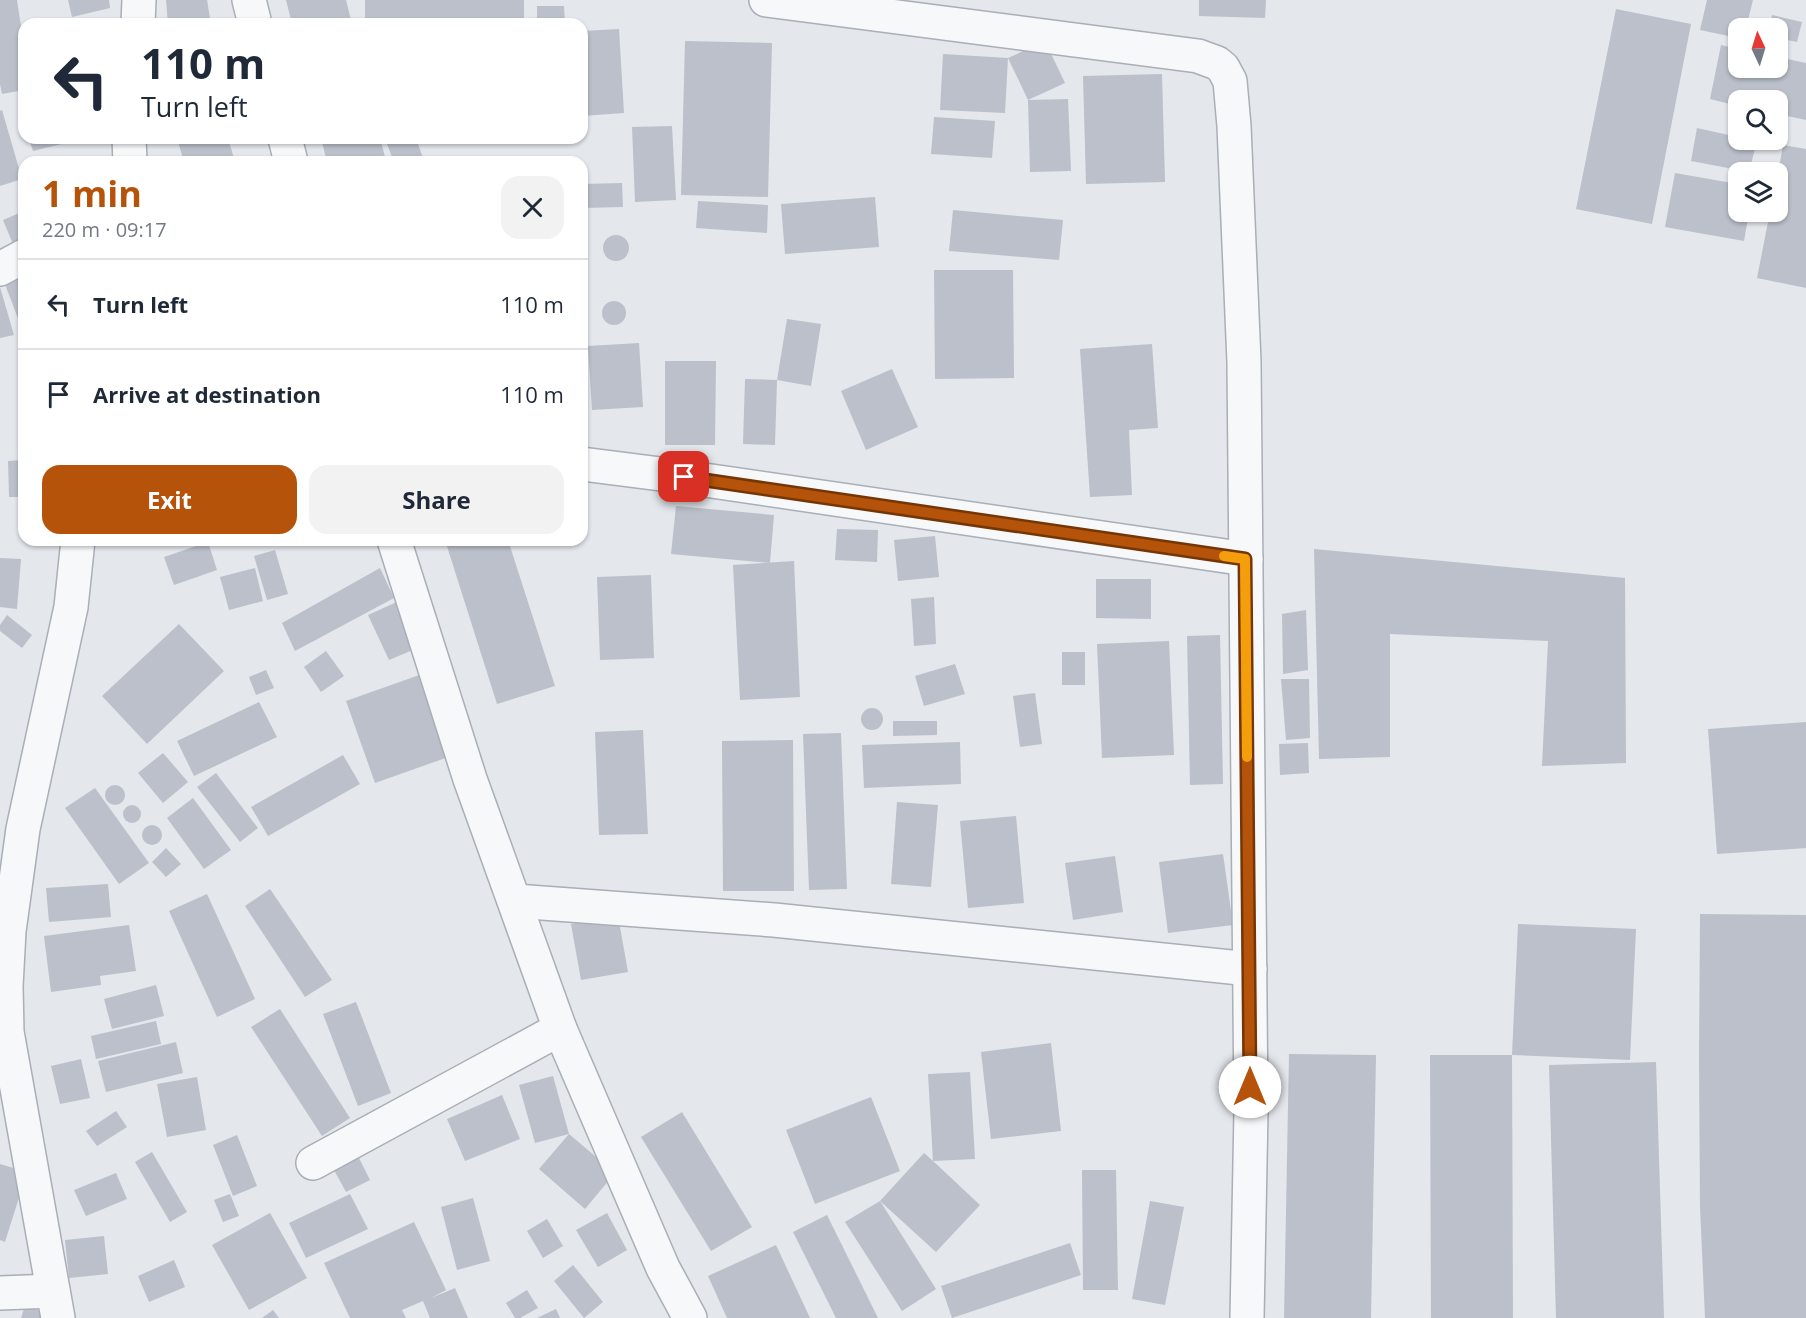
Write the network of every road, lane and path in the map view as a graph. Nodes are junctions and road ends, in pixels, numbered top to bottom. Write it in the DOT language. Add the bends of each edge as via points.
graph roads {
  1 [pos="139,0"];
  2 [pos="249,0"];
  3 [pos="766,0"];
  4 [pos="138,18"];
  5 [pos="254,18"];
  6 [pos="18,259"];
  7 [pos="0,269"];
  8 [pos="588,465"];
  9 [pos="77,546"];
  10 [pos="396,546"];
  11 [pos="1245,559"];
  12 [pos="515,901"];
  13 [pos="1250,969"];
  14 [pos="560,1029"];
  15 [pos="313,1163"];
  16 [pos="0,1293"];
  17 [pos="55,1305"];
  18 [pos="690,1318"];
  19 [pos="1247,1318"];
  1 -- 4 [label="street"];
  2 -- 5 [label="street"];
  3 -- 11 [label="street" via="1198,56 1223,68 1230,81 1234,126 1244,362"];
  6 -- 7 [label="street"];
  8 -- 11 [label="street"];
  9 -- 17 [label="street" via="70,607 23,830 6,986 8,1032"];
  10 -- 12 [label="street" via="470,779"];
  11 -- 13 [label="street"];
  12 -- 13 [label="street" via="774,920"];
  12 -- 14 [label="street"];
  13 -- 19 [label="street"];
  14 -- 15 [label="street"];
  14 -- 18 [label="street" via="663,1268"];
  16 -- 17 [label="street"];
}
